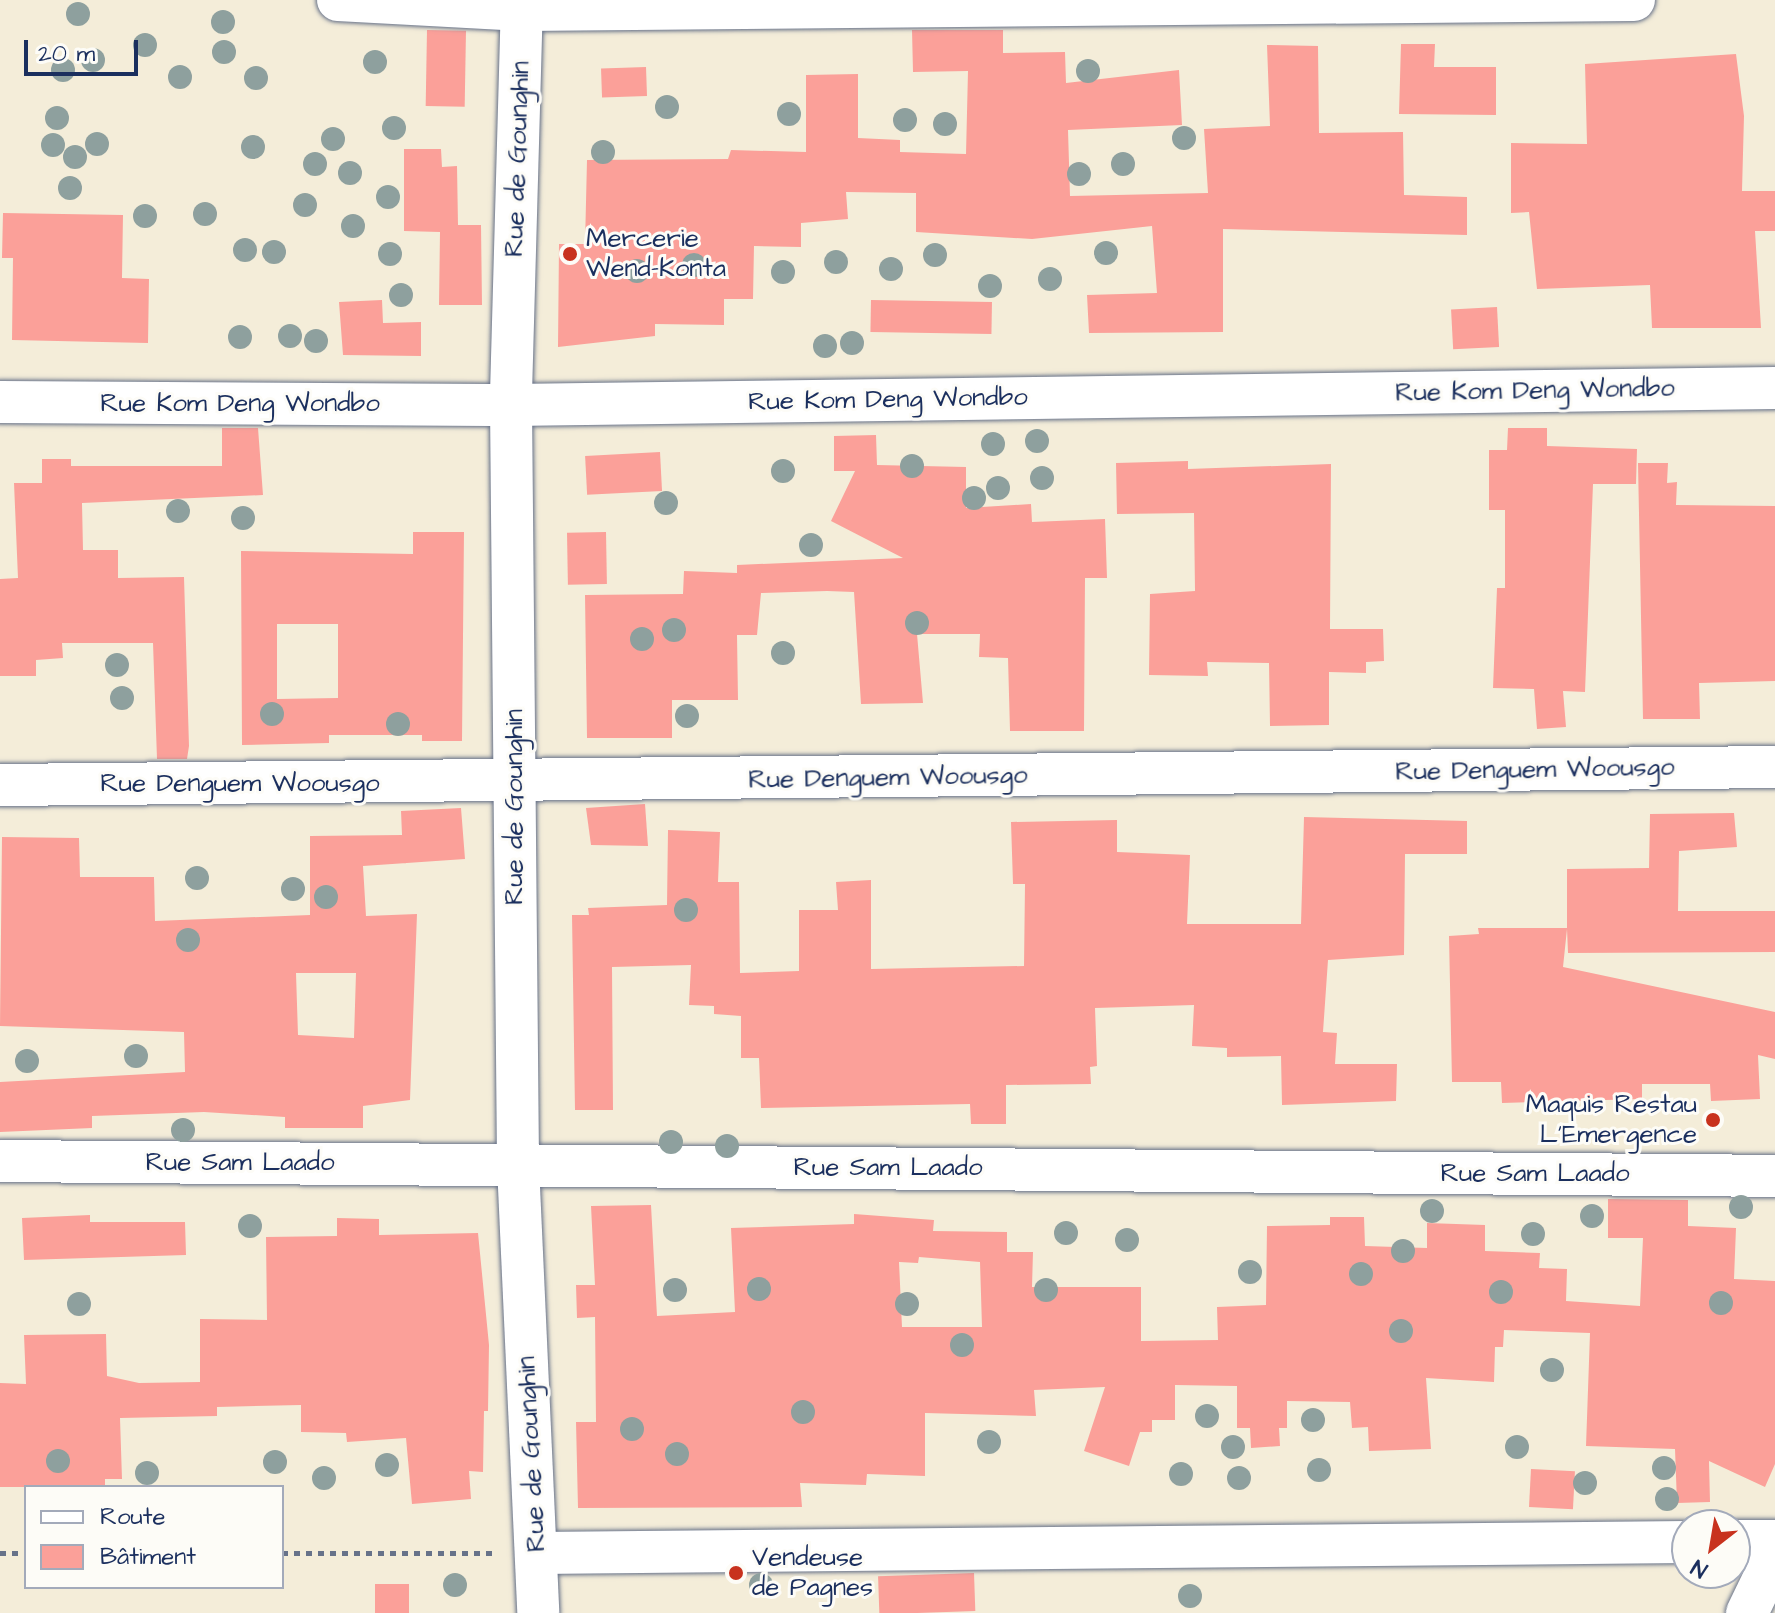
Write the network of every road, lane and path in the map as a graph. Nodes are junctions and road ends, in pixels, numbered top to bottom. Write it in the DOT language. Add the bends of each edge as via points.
graph roads {
  1 [pos="338,0"];
  2 [pos="1634,0"];
  3 [pos="523,5"];
  4 [pos="1775,388"];
  5 [pos="0,402"];
  6 [pos="511,405"];
  7 [pos="1775,767"];
  8 [pos="516,782"];
  9 [pos="0,785"];
  10 [pos="0,1161"];
  11 [pos="518,1165"];
  12 [pos="1775,1176"];
  13 [pos="1751,1541"];
  14 [pos="1775,1541"];
  15 [pos="1671,1542"];
  16 [pos="0,1553"];
  17 [pos="24,1553"];
  18 [pos="284,1553"];
  19 [pos="537,1553"];
  20 [pos="1775,1555"];
  21 [pos="538,1613"];
  22 [pos="1747,1613"];
  1 -- 3 [label="street"];
  2 -- 3 [label="street"];
  3 -- 6 [label="street, Rue de Gounghin"];
  4 -- 6 [label="street, Rue Kom Deng Wondbo"];
  5 -- 6 [label="street, Rue Kom Deng Wondbo"];
  6 -- 8 [label="street, Rue de Gounghin"];
  7 -- 8 [label="street, Rue Denguem Woousgo"];
  8 -- 9 [label="street, Rue Denguem Woousgo"];
  8 -- 11 [label="street, Rue de Gounghin"];
  10 -- 11 [label="street, Rue Sam Laado"];
  11 -- 12 [label="street, Rue Sam Laado"];
  11 -- 19 [label="street, Rue de Gounghin"];
  13 -- 14 [label="street"];
  15 -- 19 [label="street"];
  16 -- 17 [label="path"];
  18 -- 19 [label="path"];
  19 -- 21 [label="street, Rue de Gounghin"];
  20 -- 22 [label="street"];
}
